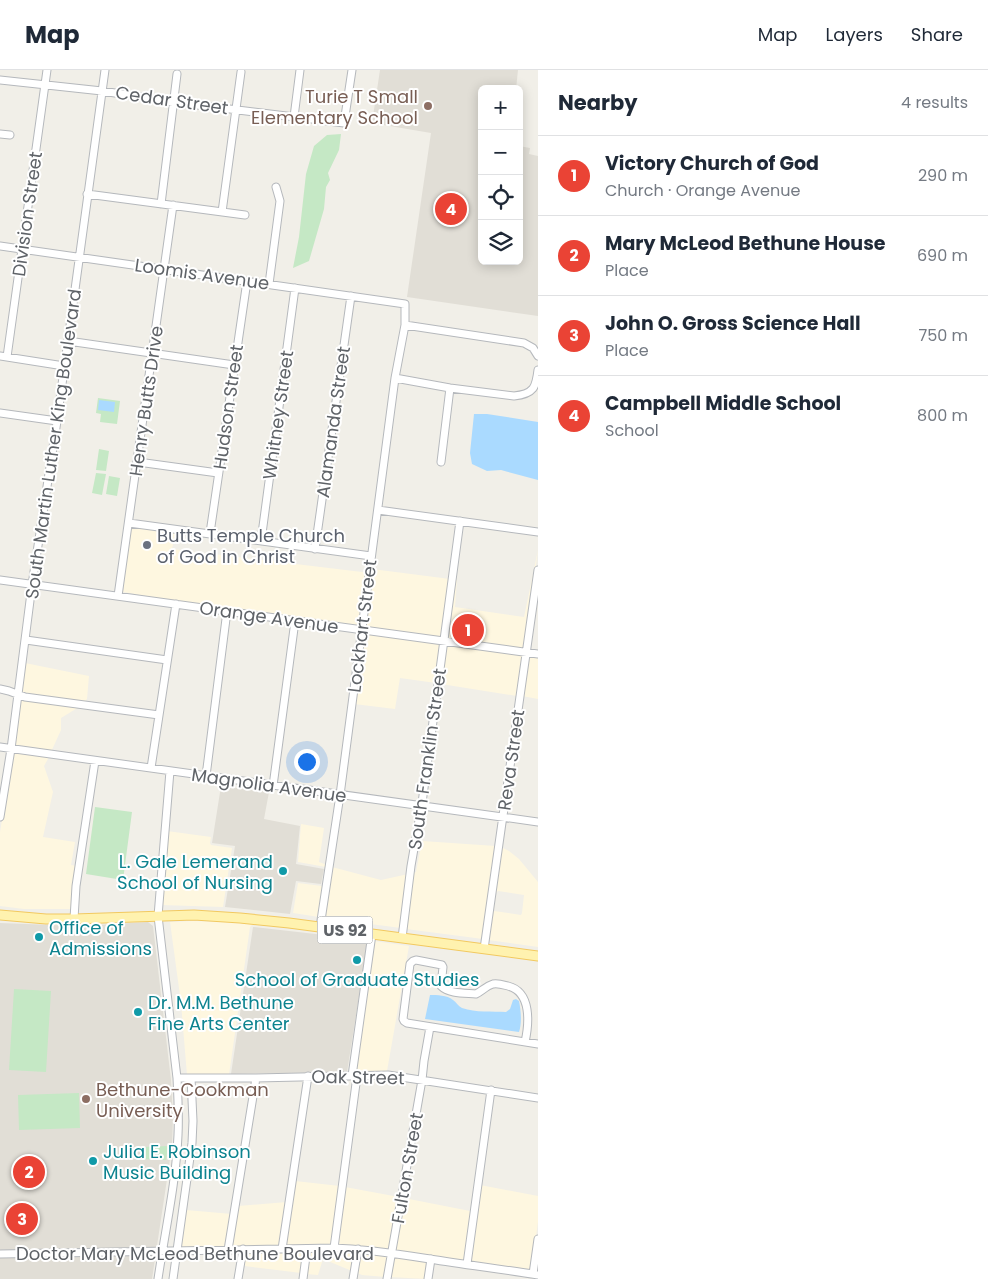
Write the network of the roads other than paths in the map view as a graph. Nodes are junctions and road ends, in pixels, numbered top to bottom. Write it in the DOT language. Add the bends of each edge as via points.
graph roads {
  1 [pos="47,70"];
  2 [pos="105,70"];
  3 [pos="300,70"];
  4 [pos="352,70"];
  5 [pos="241,72"];
  6 [pos="177,74"];
  7 [pos="0,80"];
  8 [pos="45,85"];
  9 [pos="102,91"];
  10 [pos="173,102"];
  11 [pos="235,109"];
  12 [pos="294,117"];
  13 [pos="0,134"];
  14 [pos="10,135"];
  15 [pos="276,186"];
  16 [pos="88,194"];
  17 [pos="161,204"];
  18 [pos="174,205"];
  19 [pos="222,212"];
  20 [pos="245,215"];
  21 [pos="0,246"];
  22 [pos="22,249"];
  23 [pos="79,256"];
  24 [pos="164,269"];
  25 [pos="246,281"];
  26 [pos="269,284"];
  27 [pos="295,288"];
  28 [pos="351,296"];
  29 [pos="405,304"];
  30 [pos="405,325"];
  31 [pos="68,341"];
  32 [pos="152,354"];
  33 [pos="538,356"];
  34 [pos="3,357"];
  35 [pos="234,365"];
  36 [pos="64,366"];
  37 [pos="538,370"];
  38 [pos="395,378"];
  39 [pos="450,388"];
  40 [pos="0,413"];
  41 [pos="57,421"];
  42 [pos="138,462"];
  43 [pos="441,462"];
  44 [pos="218,473"];
  45 [pos="378,510"];
  46 [pos="460,521"];
  47 [pos="129,523"];
  48 [pos="538,532"];
  49 [pos="210,534"];
  50 [pos="261,541"];
  51 [pos="315,549"];
  52 [pos="371,556"];
  53 [pos="538,570"];
  54 [pos="0,580"];
  55 [pos="32,585"];
  56 [pos="118,596"];
  57 [pos="176,604"];
  58 [pos="227,611"];
  59 [pos="295,621"];
  60 [pos="362,630"];
  61 [pos="26,640"];
  62 [pos="444,641"];
  63 [pos="526,653"];
  64 [pos="538,654"];
  65 [pos="167,660"];
  66 [pos="0,689"];
  67 [pos="19,694"];
  68 [pos="159,715"];
  69 [pos="0,747"];
  70 [pos="11,749"];
  71 [pos="95,760"];
  72 [pos="151,768"];
  73 [pos="170,771"];
  74 [pos="206,776"];
  75 [pos="273,786"];
  76 [pos="340,795"];
  77 [pos="421,806"];
  78 [pos="0,817"];
  79 [pos="503,817"];
  80 [pos="538,822"];
  81 [pos="0,915"];
  82 [pos="158,916"];
  83 [pos="74,920"];
  84 [pos="320,927"];
  85 [pos="372,934"];
  86 [pos="402,938"];
  87 [pos="484,949"];
  88 [pos="538,956"];
  89 [pos="430,1027"];
  90 [pos="525,1042"];
  91 [pos="538,1044"];
  92 [pos="308,1076"];
  93 [pos="354,1076"];
  94 [pos="177,1078"];
  95 [pos="191,1078"];
  96 [pos="256,1078"];
  97 [pos="422,1080"];
  98 [pos="492,1090"];
  99 [pos="538,1098"];
  100 [pos="538,1239"];
  101 [pos="334,1248"];
  102 [pos="282,1249"];
  103 [pos="307,1249"];
  104 [pos="358,1249"];
  105 [pos="228,1250"];
  106 [pos="243,1250"];
  107 [pos="162,1251"];
  108 [pos="177,1251"];
  109 [pos="392,1253"];
  110 [pos="0,1254"];
  111 [pos="431,1260"];
  112 [pos="467,1264"];
  113 [pos="535,1274"];
  114 [pos="158,1279"];
  115 [pos="173,1279"];
  116 [pos="238,1279"];
  117 [pos="302,1279"];
  118 [pos="354,1279"];
  119 [pos="388,1279"];
  120 [pos="428,1279"];
  1 -- 8 [label="street, Division Street"];
  2 -- 9 [label="street, South Martin Luther King Boulevard"];
  3 -- 12 [label="street"];
  4 -- 12 [label="street, Cedar Street" via="344,123"];
  5 -- 11 [label="street"];
  6 -- 10 [label="street"];
  7 -- 8 [label="street, Cedar Street"];
  8 -- 9 [label="street, Cedar Street"];
  8 -- 22 [label="street, Division Street"];
  9 -- 10 [label="street, Cedar Street"];
  9 -- 16 [label="street, South Martin Luther King Boulevard"];
  10 -- 11 [label="street, Cedar Street"];
  10 -- 17 [label="street"];
  11 -- 12 [label="street, Cedar Street"];
  11 -- 19 [label="street"];
  13 -- 14 [label="street"];
  15 -- 26 [label="street" via="280,201"];
  16 -- 17 [label="street"];
  16 -- 23 [label="street, South Martin Luther King Boulevard"];
  17 -- 18 [label="street"];
  18 -- 19 [label="street"];
  18 -- 24 [label="street, Henry Butts Drive"];
  19 -- 20 [label="street"];
  21 -- 22 [label="street, Loomis Avenue"];
  22 -- 23 [label="street, Loomis Avenue"];
  22 -- 34 [label="street, Division Street"];
  23 -- 24 [label="street, Loomis Avenue"];
  23 -- 31 [label="street, South Martin Luther King Boulevard"];
  24 -- 25 [label="street, Loomis Avenue"];
  24 -- 32 [label="street, Henry Butts Drive"];
  25 -- 26 [label="street, Loomis Avenue"];
  25 -- 35 [label="street, Hudson Street"];
  26 -- 27 [label="street, Loomis Avenue"];
  27 -- 28 [label="street, Loomis Avenue"];
  27 -- 50 [label="street, Whitney Street"];
  28 -- 29 [label="street, Loomis Avenue"];
  28 -- 51 [label="street, Alamanda Street"];
  29 -- 30 [label="street, Lockhart Street"];
  30 -- 33 [label="street" via="524,343"];
  30 -- 38 [label="street, Lockhart Street"];
  31 -- 32 [label="street"];
  31 -- 36 [label="street, South Martin Luther King Boulevard"];
  32 -- 35 [label="street"];
  32 -- 42 [label="street, Henry Butts Drive"];
  34 -- 36 [label="street"];
  35 -- 44 [label="street, Hudson Street"];
  36 -- 41 [label="street, South Martin Luther King Boulevard"];
  37 -- 39 [label="street" via="532,391 525,395"];
  38 -- 39 [label="street"];
  38 -- 45 [label="street, Lockhart Street"];
  39 -- 43 [label="street"];
  40 -- 41 [label="street"];
  41 -- 55 [label="street, South Martin Luther King Boulevard"];
  42 -- 44 [label="street"];
  42 -- 47 [label="street, Henry Butts Drive"];
  44 -- 49 [label="street, Hudson Street"];
  45 -- 46 [label="street"];
  45 -- 52 [label="street, Lockhart Street"];
  46 -- 48 [label="street"];
  46 -- 62 [label="street, South Franklin Street"];
  47 -- 49 [label="street"];
  47 -- 56 [label="street, Henry Butts Drive"];
  49 -- 50 [label="street"];
  50 -- 51 [label="street"];
  51 -- 52 [label="street"];
  52 -- 60 [label="street, Lockhart Street"];
  53 -- 63 [label="street, Reva Street"];
  54 -- 55 [label="street, Orange Avenue"];
  55 -- 56 [label="street, Orange Avenue"];
  55 -- 61 [label="street, South Martin Luther King Boulevard"];
  56 -- 57 [label="street, Orange Avenue"];
  57 -- 58 [label="street, Orange Avenue"];
  57 -- 65 [label="street"];
  58 -- 59 [label="street, Orange Avenue"];
  58 -- 74 [label="street"];
  59 -- 60 [label="street, Orange Avenue"];
  59 -- 75 [label="street"];
  60 -- 62 [label="street, Orange Avenue"];
  60 -- 76 [label="street, Lockhart Street"];
  61 -- 65 [label="street"];
  61 -- 67 [label="street, South Martin Luther King Boulevard"];
  62 -- 63 [label="street, Orange Avenue"];
  62 -- 77 [label="street, South Franklin Street"];
  63 -- 64 [label="street, Orange Avenue"];
  63 -- 79 [label="street, Reva Street"];
  65 -- 68 [label="street"];
  66 -- 67 [label="street"];
  67 -- 68 [label="street"];
  67 -- 70 [label="street, South Martin Luther King Boulevard"];
  68 -- 72 [label="street"];
  69 -- 70 [label="street, Magnolia Avenue"];
  70 -- 71 [label="street, Magnolia Avenue"];
  70 -- 78 [label="street, South Martin Luther King Boulevard"];
  71 -- 72 [label="street, Magnolia Avenue"];
  71 -- 83 [label="street"];
  72 -- 73 [label="street, Magnolia Avenue"];
  73 -- 74 [label="street, Magnolia Avenue"];
  73 -- 82 [label="street"];
  74 -- 75 [label="street, Magnolia Avenue"];
  75 -- 76 [label="street, Magnolia Avenue"];
  76 -- 77 [label="street, Magnolia Avenue"];
  76 -- 84 [label="street, Lockhart Street"];
  77 -- 79 [label="street, Magnolia Avenue"];
  77 -- 86 [label="street, South Franklin Street"];
  79 -- 80 [label="street, Magnolia Avenue"];
  79 -- 87 [label="street, Reva Street"];
  81 -- 83 [label="main road, US 92"];
  82 -- 83 [label="main road, US 92"];
  82 -- 84 [label="main road, US 92" via="242,918"];
  82 -- 94 [label="street"];
  84 -- 85 [label="main road, US 92"];
  85 -- 86 [label="main road, US 92"];
  85 -- 93 [label="street"];
  86 -- 87 [label="main road, US 92"];
  87 -- 88 [label="main road, US 92"];
  89 -- 90 [label="street"];
  89 -- 90 [label="street" via="407,1023 403,1019 410,964 416,960 442,965 441,986 449,991 476,994 494,984 516,989 525,1000 527,1010"];
  89 -- 97 [label="street, Fulton Street"];
  90 -- 91 [label="street"];
  92 -- 93 [label="street, Oak Street"];
  92 -- 96 [label="street, Oak Street"];
  92 -- 102 [label="street"];
  93 -- 97 [label="street, Oak Street" via="388,1074"];
  93 -- 101 [label="street"];
  94 -- 95 [label="street, Oak Street"];
  94 -- 107 [label="street" via="178,1143"];
  95 -- 96 [label="street, Oak Street"];
  95 -- 108 [label="street" via="192,1143"];
  96 -- 105 [label="street"];
  97 -- 98 [label="street, Oak Street"];
  97 -- 109 [label="street, Fulton Street"];
  98 -- 99 [label="street, Oak Street"];
  98 -- 112 [label="street"];
  100 -- 113 [label="street"];
  101 -- 103 [label="street, Doctor Mary McLeod Bethune Boulevard"];
  101 -- 104 [label="street, Doctor Mary McLeod Bethune Boulevard"];
  102 -- 103 [label="street, Doctor Mary McLeod Bethune Boulevard"];
  102 -- 106 [label="street, Doctor Mary McLeod Bethune Boulevard"];
  103 -- 117 [label="street"];
  104 -- 109 [label="street, Doctor Mary McLeod Bethune Boulevard"];
  104 -- 118 [label="street"];
  105 -- 106 [label="street, Doctor Mary McLeod Bethune Boulevard"];
  105 -- 108 [label="street, Doctor Mary McLeod Bethune Boulevard"];
  106 -- 116 [label="street"];
  107 -- 108 [label="street, Doctor Mary McLeod Bethune Boulevard"];
  107 -- 110 [label="street, Doctor Mary McLeod Bethune Boulevard"];
  107 -- 114 [label="street"];
  108 -- 115 [label="street"];
  109 -- 111 [label="street, Doctor Mary McLeod Bethune Boulevard"];
  109 -- 119 [label="street, Fulton Street"];
  111 -- 112 [label="street, Doctor Mary McLeod Bethune Boulevard"];
  111 -- 120 [label="street"];
  112 -- 113 [label="street, Doctor Mary McLeod Bethune Boulevard"];
}
